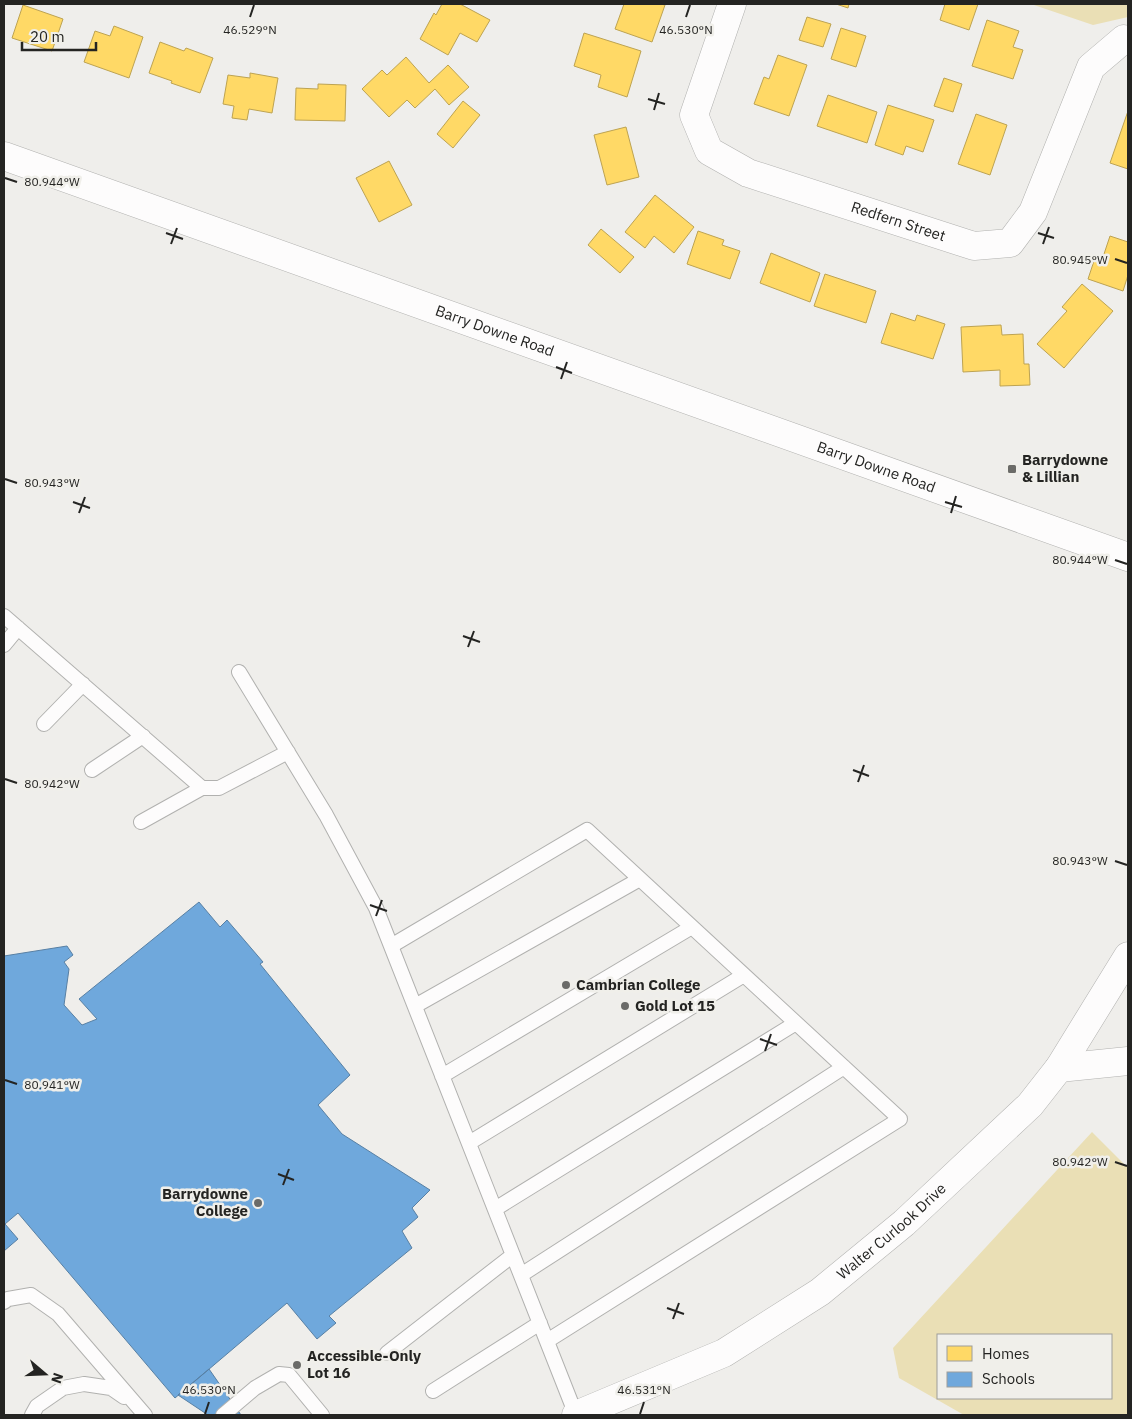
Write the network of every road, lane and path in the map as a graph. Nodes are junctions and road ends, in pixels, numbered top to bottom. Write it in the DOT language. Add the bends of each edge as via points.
graph roads {
  1 [pos="732,4"];
  2 [pos="1128,40"];
  3 [pos="4,156"];
  4 [pos="1125,557"];
  5 [pos="4,616"];
  6 [pos="18,628"];
  7 [pos="4,645"];
  8 [pos="239,672"];
  9 [pos="83,684"];
  10 [pos="44,724"];
  11 [pos="143,736"];
  12 [pos="288,752"];
  13 [pos="92,770"];
  14 [pos="202,788"];
  15 [pos="141,822"];
  16 [pos="640,879"];
  17 [pos="692,927"];
  18 [pos="391,946"];
  19 [pos="1128,956"];
  20 [pos="744,974"];
  21 [pos="415,1006"];
  22 [pos="796,1023"];
  23 [pos="1128,1061"];
  24 [pos="844,1067"];
  25 [pos="1059,1068"];
  26 [pos="442,1076"];
  27 [pos="469,1143"];
  28 [pos="495,1209"];
  29 [pos="513,1255"];
  30 [pos="521,1275"];
  31 [pos="4,1302"];
  32 [pos="540,1323"];
  33 [pos="547,1341"];
  34 [pos="387,1353"];
  35 [pos="433,1391"];
  36 [pos="141,1411"];
  37 [pos="32,1415"];
  38 [pos="223,1415"];
  39 [pos="322,1415"];
  40 [pos="576,1415"];
  1 -- 2 [label="street, Redfern Street" via="694,114 709,151 748,173 974,246 1010,243 1033,212 1091,67 1124,39"];
  3 -- 4 [label="street, Barry Downe Road"];
  5 -- 6 [label="lane"];
  6 -- 7 [label="lane"];
  6 -- 9 [label="lane"];
  8 -- 12 [label="lane"];
  9 -- 10 [label="lane"];
  9 -- 11 [label="lane"];
  11 -- 13 [label="lane"];
  11 -- 14 [label="lane"];
  12 -- 14 [label="lane" via="219,788"];
  12 -- 18 [label="lane" via="367,891"];
  14 -- 15 [label="lane"];
  16 -- 17 [label="lane"];
  16 -- 18 [label="lane" via="587,830"];
  16 -- 21 [label="lane"];
  17 -- 20 [label="lane"];
  17 -- 26 [label="lane"];
  18 -- 21 [label="lane"];
  19 -- 25 [label="street, Walter Curlook Drive"];
  20 -- 22 [label="lane"];
  20 -- 27 [label="lane"];
  21 -- 26 [label="lane"];
  22 -- 24 [label="lane"];
  22 -- 28 [label="lane"];
  23 -- 25 [label="street"];
  24 -- 30 [label="lane"];
  24 -- 33 [label="lane" via="900,1119"];
  25 -- 40 [label="street, Walter Curlook Drive" via="1030,1105 904,1223 820,1292 724,1353"];
  26 -- 27 [label="lane"];
  27 -- 28 [label="lane"];
  28 -- 29 [label="lane"];
  29 -- 30 [label="lane"];
  29 -- 34 [label="lane"];
  30 -- 32 [label="lane"];
  31 -- 36 [label="lane" via="31,1295 58,1314"];
  32 -- 33 [label="lane"];
  32 -- 35 [label="lane"];
  33 -- 40 [label="lane"];
  36 -- 37 [label="lane" via="111,1388 84,1384 63,1388 37,1406"];
  38 -- 39 [label="lane" via="255,1388 279,1374 289,1375"];
}
